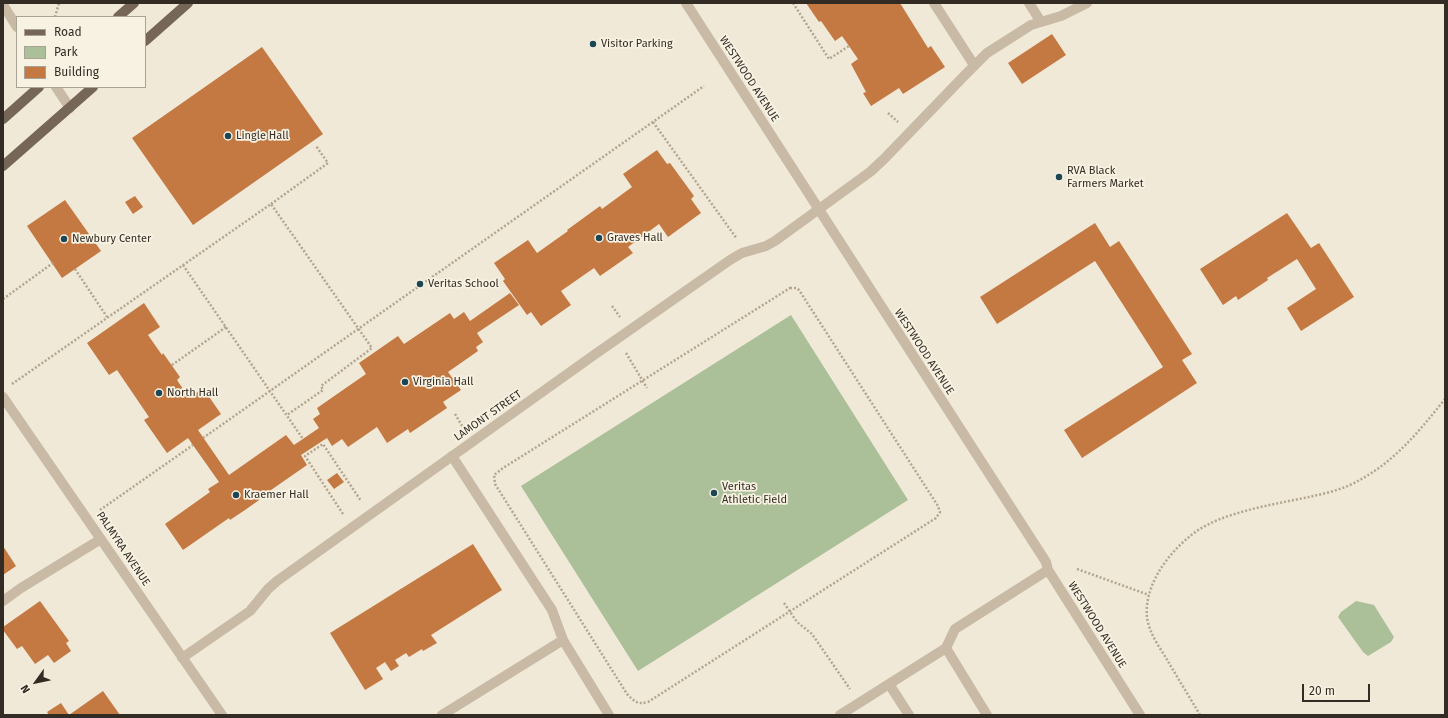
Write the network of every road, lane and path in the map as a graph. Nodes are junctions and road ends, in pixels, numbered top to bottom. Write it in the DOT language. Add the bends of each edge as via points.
graph roads {
  1 [pos="59,3"];
  2 [pos="134,3"];
  3 [pos="188,3"];
  4 [pos="686,3"];
  5 [pos="793,3"];
  6 [pos="934,3"];
  7 [pos="1029,3"];
  8 [pos="1087,3"];
  9 [pos="3,5"];
  10 [pos="56,16"];
  11 [pos="119,16"];
  12 [pos="1041,22"];
  13 [pos="16,25"];
  14 [pos="146,40"];
  15 [pos="849,46"];
  16 [pos="974,65"];
  17 [pos="704,86"];
  18 [pos="38,88"];
  19 [pos="57,88"];
  20 [pos="92,88"];
  21 [pos="70,108"];
  22 [pos="888,113"];
  23 [pos="3,119"];
  24 [pos="653,122"];
  25 [pos="902,126"];
  26 [pos="316,146"];
  27 [pos="3,166"];
  28 [pos="271,204"];
  29 [pos="818,209"];
  30 [pos="726,224"];
  31 [pos="52,263"];
  32 [pos="183,265"];
  33 [pos="76,269"];
  34 [pos="3,299"];
  35 [pos="612,306"];
  36 [pos="107,317"];
  37 [pos="622,320"];
  38 [pos="226,327"];
  39 [pos="359,328"];
  40 [pos="632,362"];
  41 [pos="172,365"];
  42 [pos="643,380"];
  43 [pos="9,386"];
  44 [pos="648,388"];
  45 [pos="270,391"];
  46 [pos="3,397"];
  47 [pos="1445,399"];
  48 [pos="455,414"];
  49 [pos="287,415"];
  50 [pos="465,429"];
  51 [pos="203,438"];
  52 [pos="303,439"];
  53 [pos="193,445"];
  54 [pos="452,456"];
  55 [pos="370,515"];
  56 [pos="88,519"];
  57 [pos="352,527"];
  58 [pos="101,539"];
  59 [pos="1076,569"];
  60 [pos="1048,570"];
  61 [pos="1149,595"];
  62 [pos="3,601"];
  63 [pos="784,603"];
  64 [pos="789,611"];
  65 [pos="563,640"];
  66 [pos="946,648"];
  67 [pos="182,658"];
  68 [pos="890,684"];
  69 [pos="859,703"];
  70 [pos="222,715"];
  71 [pos="442,715"];
  72 [pos="608,715"];
  73 [pos="840,715"];
  74 [pos="909,715"];
  75 [pos="987,715"];
  76 [pos="1140,715"];
  77 [pos="1200,715"];
  1 -- 10 [label="path"];
  2 -- 11 [label="main road"];
  3 -- 14 [label="main road"];
  4 -- 29 [label="street, WESTWOOD AVENUE"];
  5 -- 15 [label="path" via="829,59"];
  6 -- 16 [label="street"];
  7 -- 12 [label="street"];
  8 -- 12 [label="street, LAMONT STREET" via="1061,16"];
  9 -- 13 [label="street"];
  12 -- 16 [label="street, LAMONT STREET" via="1024,28 986,53"];
  16 -- 29 [label="street, LAMONT STREET" via="876,167"];
  17 -- 24 [label="path"];
  18 -- 23 [label="main road"];
  19 -- 21 [label="street"];
  20 -- 21 [label="main road"];
  21 -- 27 [label="main road"];
  22 -- 25 [label="path"];
  24 -- 30 [label="path"];
  24 -- 39 [label="path"];
  26 -- 28 [label="path" via="328,163"];
  28 -- 32 [label="path"];
  28 -- 39 [label="path"];
  29 -- 54 [label="street, LAMONT STREET" via="766,246 742,253 730,260"];
  29 -- 60 [label="street, WESTWOOD AVENUE" via="1046,562"];
  31 -- 34 [label="path"];
  32 -- 36 [label="path"];
  32 -- 38 [label="path"];
  33 -- 36 [label="path"];
  35 -- 37 [label="path"];
  36 -- 43 [label="path"];
  38 -- 41 [label="path"];
  38 -- 45 [label="path"];
  39 -- 45 [label="path"];
  39 -- 49 [label="path" via="372,348 321,386 323,390"];
  40 -- 42 [label="path"];
  42 -- 44 [label="path"];
  42 -- 64 [label="path" via="494,475 495,484 623,688 635,703 648,702"];
  42 -- 64 [label="path" via="790,288 796,288 938,506 940,512 936,518"];
  45 -- 49 [label="path"];
  45 -- 51 [label="path"];
  46 -- 56 [label="street, PALMYRA AVENUE"];
  47 -- 61 [label="path" via="1415,437 1368,476 1330,492 1239,513 1201,528 1184,541 1167,560"];
  48 -- 50 [label="path"];
  49 -- 52 [label="path"];
  53 -- 56 [label="path"];
  54 -- 55 [label="street, LAMONT STREET"];
  54 -- 65 [label="street" via="552,610"];
  55 -- 57 [label="street, LAMONT STREET"];
  55 -- 57 [label="path" via="323,444 311,450 305,456"];
  56 -- 58 [label="street, PALMYRA AVENUE"];
  57 -- 67 [label="street, LAMONT STREET" via="273,584 245,615"];
  58 -- 62 [label="street"];
  58 -- 67 [label="street, PALMYRA AVENUE"];
  59 -- 61 [label="path"];
  60 -- 66 [label="street" via="955,629"];
  60 -- 76 [label="street, WESTWOOD AVENUE"];
  61 -- 77 [label="path" via="1147,617 1152,635"];
  63 -- 64 [label="path"];
  64 -- 69 [label="path" via="797,622 812,634"];
  65 -- 71 [label="street"];
  65 -- 72 [label="street"];
  66 -- 68 [label="street"];
  66 -- 75 [label="street"];
  67 -- 70 [label="street, PALMYRA AVENUE"];
  68 -- 69 [label="street"];
  68 -- 74 [label="street"];
  69 -- 73 [label="street"];
}
